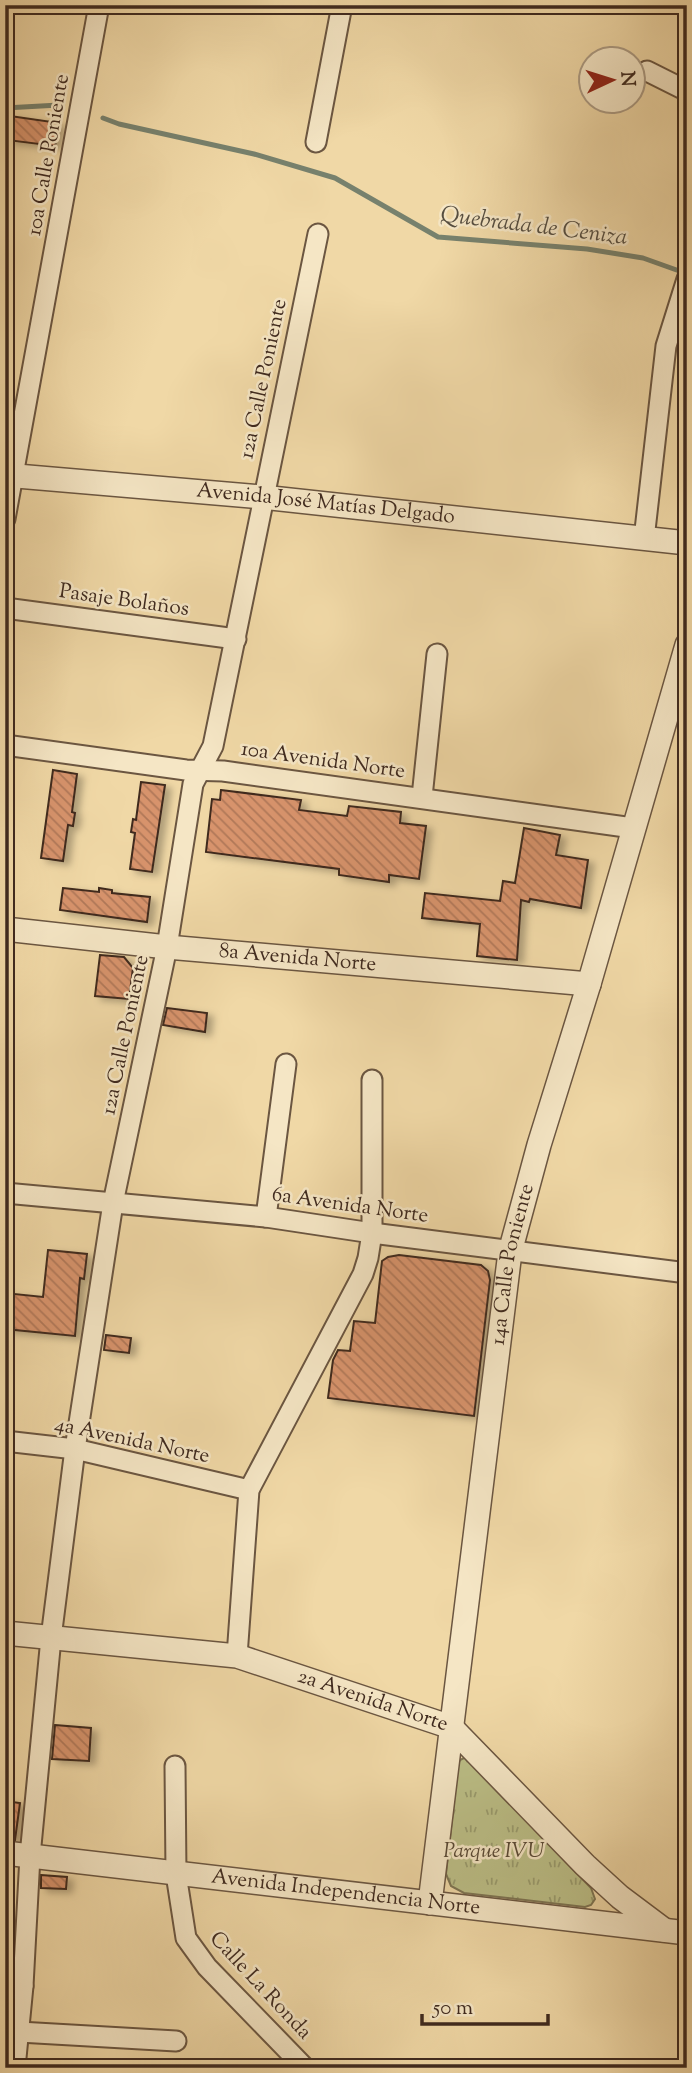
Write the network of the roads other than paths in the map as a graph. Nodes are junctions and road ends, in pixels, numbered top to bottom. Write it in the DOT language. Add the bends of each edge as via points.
graph roads {
  1 [pos="99,5"];
  2 [pos="342,5"];
  3 [pos="647,71"];
  4 [pos="687,91"];
  5 [pos="316,142"];
  6 [pos="318,234"];
  7 [pos="687,279"];
  8 [pos="10,475"];
  9 [pos="262,498"];
  10 [pos="5,519"];
  11 [pos="644,539"];
  12 [pos="687,543"];
  13 [pos="5,608"];
  14 [pos="236,639"];
  15 [pos="687,645"];
  16 [pos="437,654"];
  17 [pos="5,745"];
  18 [pos="199,771"];
  19 [pos="422,797"];
  20 [pos="633,828"];
  21 [pos="5,929"];
  22 [pos="167,947"];
  23 [pos="589,984"];
  24 [pos="286,1064"];
  25 [pos="372,1080"];
  26 [pos="5,1193"];
  27 [pos="113,1202"];
  28 [pos="266,1217"];
  29 [pos="372,1233"];
  30 [pos="510,1252"];
  31 [pos="687,1273"];
  32 [pos="5,1441"];
  33 [pos="75,1449"];
  34 [pos="249,1490"];
  35 [pos="5,1633"];
  36 [pos="51,1638"];
  37 [pos="237,1656"];
  38 [pos="451,1727"];
  39 [pos="175,1766"];
  40 [pos="5,1853"];
  41 [pos="30,1856"];
  42 [pos="176,1874"];
  43 [pos="430,1903"];
  44 [pos="675,1931"];
  45 [pos="14,1985"];
  46 [pos="19,2032"];
  47 [pos="176,2041"];
  48 [pos="15,2068"];
  49 [pos="305,2068"];
  1 -- 8 [label="street, 10a Calle Poniente"];
  2 -- 5 [label="street"];
  3 -- 4 [label="street"];
  6 -- 9 [label="street, 12a Calle Poniente"];
  7 -- 11 [label="street" via="666,346"];
  8 -- 9 [label="street, Avenida José Matías Delgado"];
  8 -- 10 [label="street, 10a Calle Poniente"];
  9 -- 11 [label="street, Avenida José Matías Delgado"];
  9 -- 14 [label="street, 12a Calle Poniente"];
  11 -- 12 [label="street, Avenida José Matías Delgado"];
  13 -- 14 [label="street, Pasaje Bolaños"];
  14 -- 18 [label="street, 12a Calle Poniente" via="213,746"];
  15 -- 20 [label="street, 14a Calle Poniente"];
  16 -- 19 [label="street"];
  17 -- 18 [label="street, 10a Avenida Norte"];
  18 -- 19 [label="street, 10a Avenida Norte"];
  18 -- 22 [label="street, 12a Calle Poniente" via="193,784"];
  19 -- 20 [label="street, 10a Avenida Norte"];
  20 -- 23 [label="street, 14a Calle Poniente"];
  21 -- 22 [label="street, 8a Avenida Norte"];
  22 -- 23 [label="street, 8a Avenida Norte"];
  22 -- 27 [label="street, 12a Calle Poniente"];
  23 -- 30 [label="street, 14a Calle Poniente"];
  24 -- 28 [label="street"];
  25 -- 29 [label="street"];
  26 -- 27 [label="street, 6a Avenida Norte"];
  27 -- 28 [label="street, 6a Avenida Norte"];
  27 -- 33 [label="street, 12a Calle Poniente"];
  28 -- 29 [label="street, 6a Avenida Norte"];
  29 -- 30 [label="street, 6a Avenida Norte"];
  29 -- 34 [label="street" via="363,1273"];
  30 -- 31 [label="street, 6a Avenida Norte"];
  30 -- 38 [label="street, 14a Calle Poniente"];
  32 -- 33 [label="street, 4a Avenida Norte"];
  33 -- 34 [label="street, 4a Avenida Norte"];
  33 -- 36 [label="street, 12a Calle Poniente"];
  34 -- 37 [label="street"];
  35 -- 36 [label="street, 2a Avenida Norte"];
  36 -- 37 [label="street, 2a Avenida Norte"];
  36 -- 41 [label="street, 12a Calle Poniente"];
  37 -- 38 [label="street, 2a Avenida Norte"];
  38 -- 43 [label="street, 14a Calle Poniente"];
  38 -- 44 [label="street, 2a Avenida Norte" via="620,1897"];
  39 -- 42 [label="street, Calle La Ronda"];
  40 -- 41 [label="street, Avenida Independencia Norte"];
  41 -- 42 [label="street, Avenida Independencia Norte"];
  41 -- 45 [label="street, 12a Calle Poniente"];
  42 -- 43 [label="street, Avenida Independencia Norte"];
  42 -- 49 [label="street, Calle La Ronda" via="186,1938 207,1967"];
  43 -- 44 [label="street, Avenida Independencia Norte"];
  45 -- 46 [label="street, 12a Calle Poniente"];
  46 -- 47 [label="street"];
  46 -- 48 [label="street, 12a Calle Poniente"];
}
